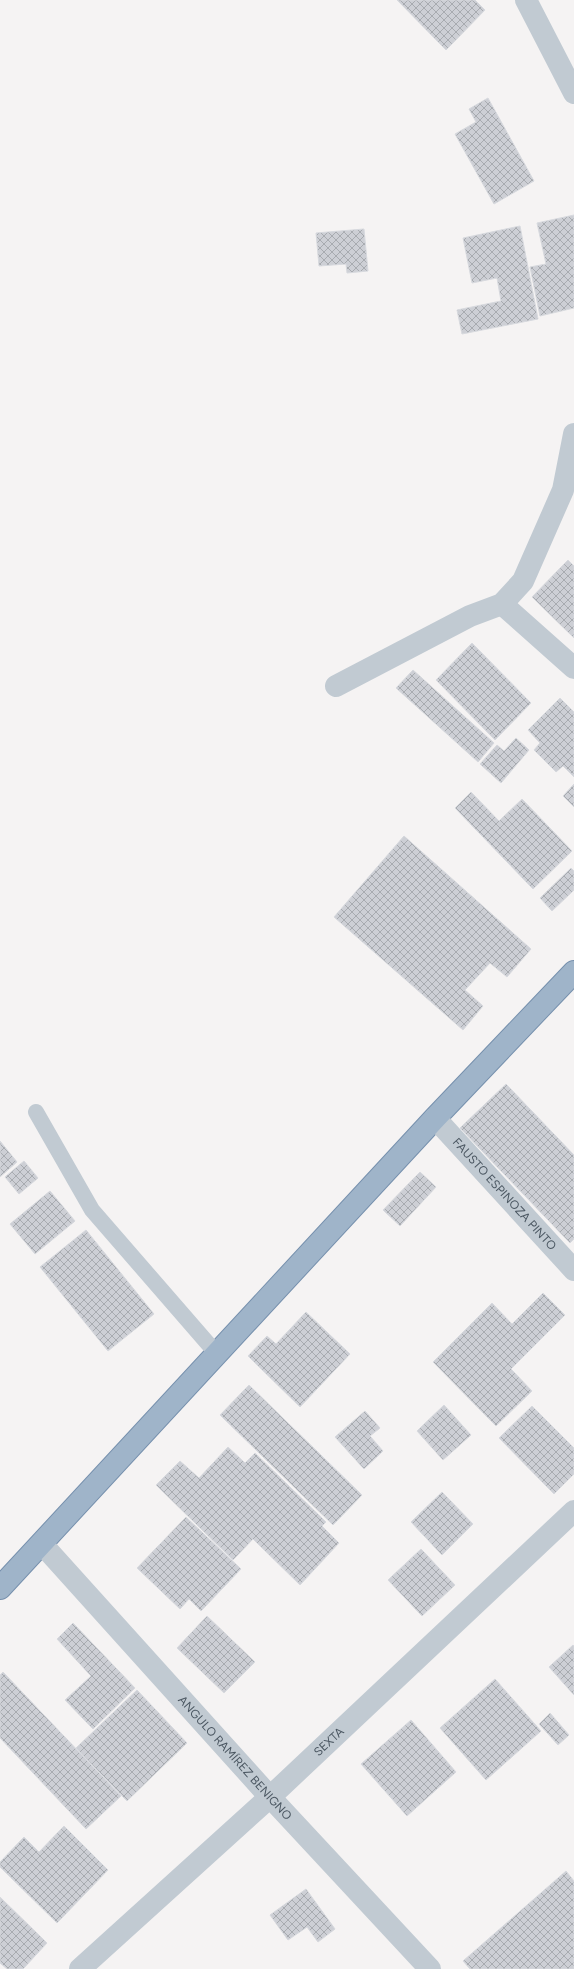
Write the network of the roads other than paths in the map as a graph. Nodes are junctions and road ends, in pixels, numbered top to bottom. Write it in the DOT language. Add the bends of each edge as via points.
graph roads {
  1 [pos="526,0"];
  2 [pos="574,93"];
  3 [pos="574,434"];
  4 [pos="502,604"];
  5 [pos="574,668"];
  6 [pos="336,686"];
  7 [pos="574,972"];
  8 [pos="36,1112"];
  9 [pos="435,1118"];
  10 [pos="574,1270"];
  11 [pos="217,1354"];
  12 [pos="574,1510"];
  13 [pos="42,1544"];
  14 [pos="0,1588"];
  15 [pos="270,1797"];
  16 [pos="80,1969"];
  17 [pos="430,1969"];
  1 -- 2 [label="street"];
  3 -- 4 [label="street" via="563,490 523,581"];
  4 -- 5 [label="street"];
  4 -- 6 [label="street" via="470,616"];
  7 -- 9 [label="highway"];
  8 -- 11 [label="lane" via="92,1210"];
  9 -- 10 [label="street, FAUSTO ESPINOZA PINTO"];
  9 -- 11 [label="highway"];
  11 -- 13 [label="highway"];
  12 -- 15 [label="street, SEXTA"];
  13 -- 14 [label="highway"];
  13 -- 15 [label="street, ANGULO RAMÍREZ BENIGNO"];
  15 -- 16 [label="street, SEXTA"];
  15 -- 17 [label="street, ANGULO RAMÍREZ BENIGNO"];
}
